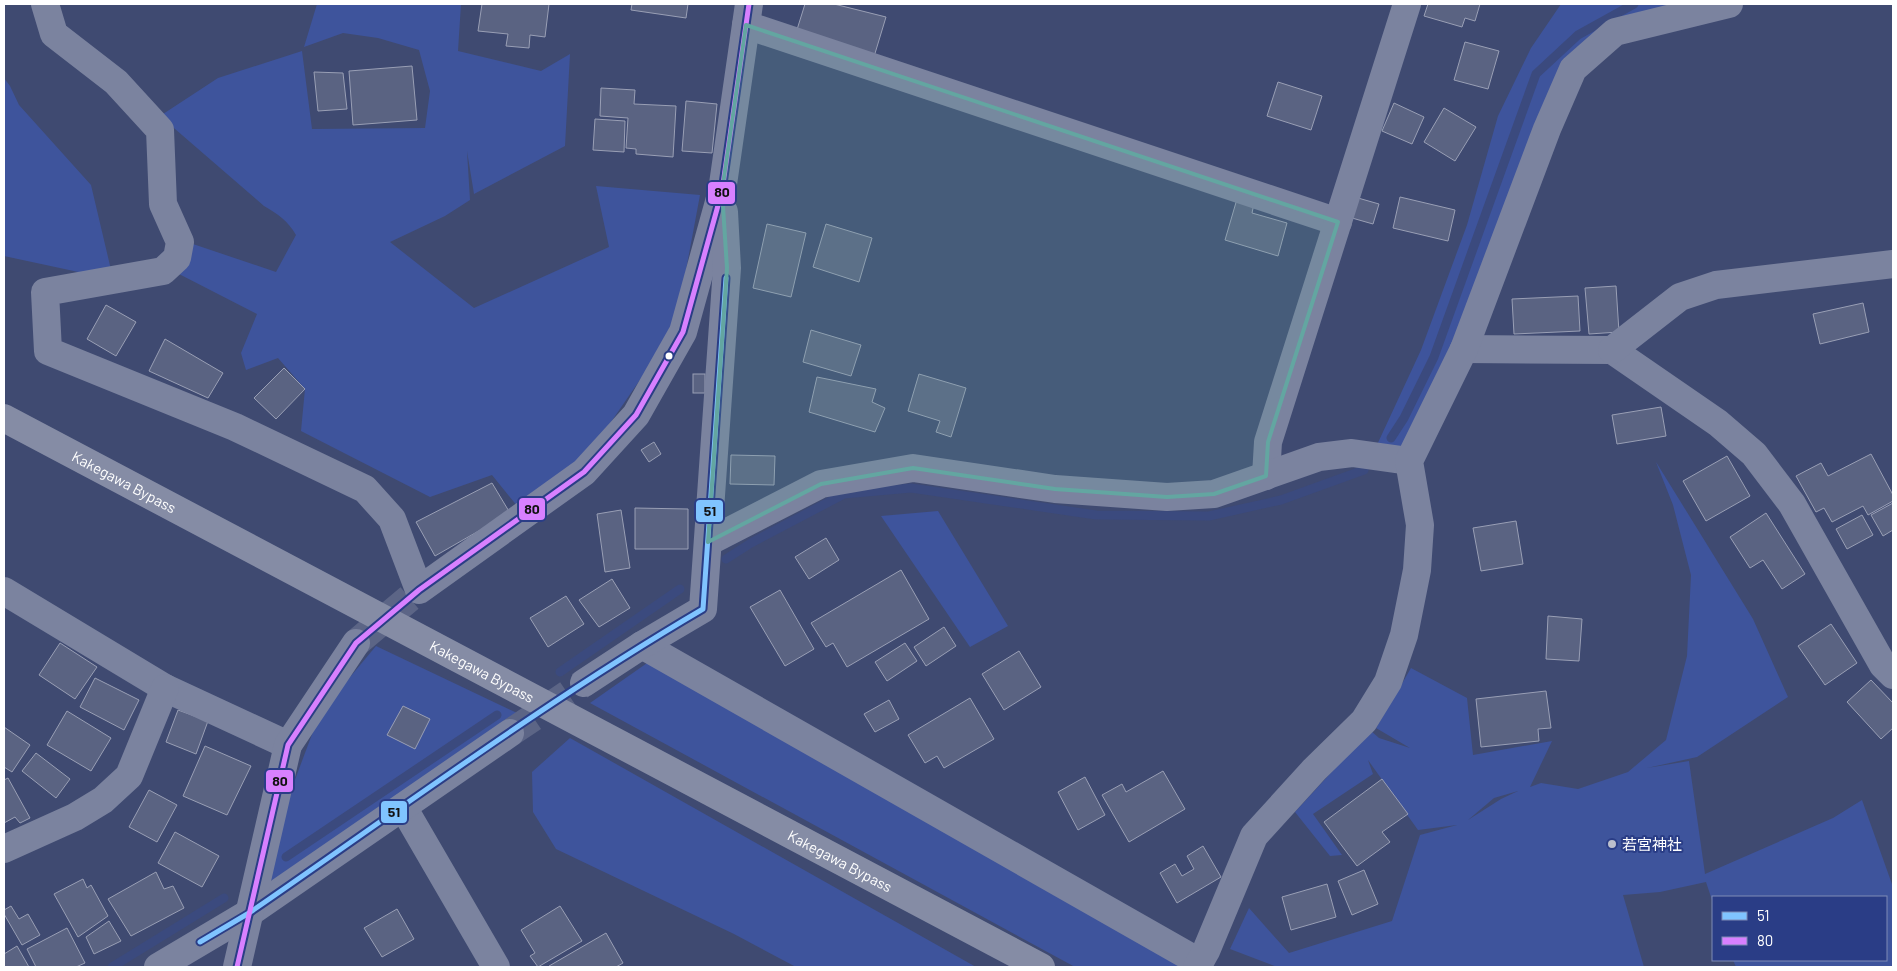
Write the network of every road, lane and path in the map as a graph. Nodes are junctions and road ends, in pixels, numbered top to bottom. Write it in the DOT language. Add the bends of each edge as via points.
graph roads {
  1 [pos="45,4"];
  2 [pos="1407,4"];
  3 [pos="1729,4"];
  4 [pos="747,14"];
  5 [pos="722,191"];
  6 [pos="1338,222"];
  7 [pos="1893,264"];
  8 [pos="1464,349"];
  9 [pos="1612,350"];
  10 [pos="4,418"];
  11 [pos="1409,461"];
  12 [pos="1266,476"];
  13 [pos="708,542"];
  14 [pos="4,591"];
  15 [pos="356,643"];
  16 [pos="642,645"];
  17 [pos="1893,675"];
  18 [pos="584,683"];
  19 [pos="165,688"];
  20 [pos="510,733"];
  21 [pos="288,744"];
  22 [pos="404,807"];
  23 [pos="4,850"];
  24 [pos="250,913"];
  25 [pos="1198,965"];
  26 [pos="158,967"];
  27 [pos="237,967"];
  28 [pos="496,967"];
  29 [pos="1041,967"];
  1 -- 5 [label="street" via="54,34 116,82 160,130 163,204 180,242 177,258 162,271 45,292 48,351 235,427 366,489 392,520 419,590 584,472 636,415 683,332"];
  2 -- 6 [label="street"];
  3 -- 8 [label="street" via="1615,32 1573,69 1547,128"];
  4 -- 5 [label="street"];
  4 -- 6 [label="street"];
  5 -- 13 [label="street" via="727,268"];
  6 -- 12 [label="street" via="1268,442"];
  7 -- 9 [label="street" via="1716,284 1680,297"];
  8 -- 9 [label="street"];
  8 -- 11 [label="street"];
  9 -- 17 [label="street" via="1718,423 1754,454 1792,504 1883,665"];
  10 -- 29 [label="highway, Kakegawa Bypass"];
  11 -- 12 [label="street" via="1352,453 1319,457"];
  11 -- 25 [label="street" via="1420,525 1417,570 1404,635 1388,682 1364,721 1254,836"];
  12 -- 13 [label="street" via="1214,494 1167,496 1055,489 913,468 821,484"];
  13 -- 16 [label="street" via="704,609"];
  14 -- 19 [label="street"];
  15 -- 21 [label="street"];
  16 -- 18 [label="street"];
  16 -- 25 [label="street"];
  19 -- 21 [label="street"];
  19 -- 23 [label="street" via="129,776 103,800 75,817"];
  20 -- 22 [label="street"];
  21 -- 24 [label="street"];
  22 -- 24 [label="street"];
  22 -- 28 [label="street"];
  24 -- 26 [label="street"];
  24 -- 27 [label="street"];
}
